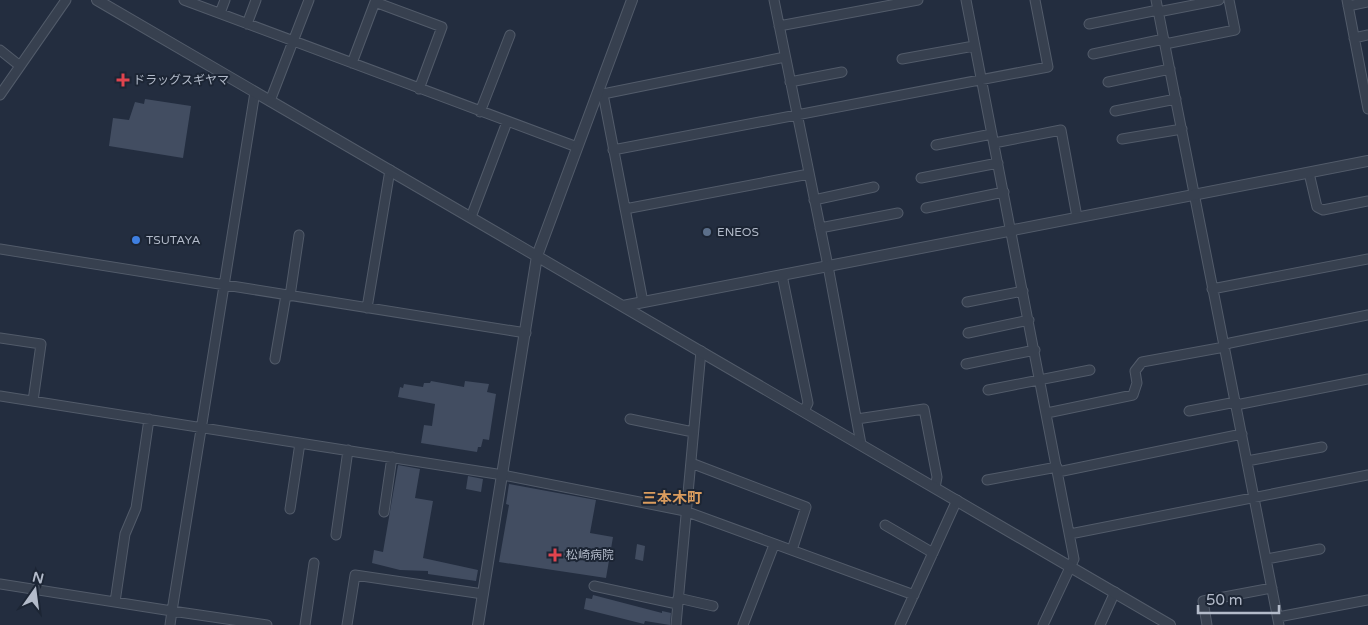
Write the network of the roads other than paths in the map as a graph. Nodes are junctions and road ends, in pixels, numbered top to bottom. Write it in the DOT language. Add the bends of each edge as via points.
graph roads {
  1 [pos="66,0"];
  2 [pos="97,0"];
  3 [pos="184,0"];
  4 [pos="225,0"];
  5 [pos="256,0"];
  6 [pos="309,0"];
  7 [pos="632,0"];
  8 [pos="774,0"];
  9 [pos="918,0"];
  10 [pos="966,0"];
  11 [pos="1035,0"];
  12 [pos="1156,0"];
  13 [pos="1219,0"];
  14 [pos="1228,0"];
  15 [pos="1368,2"];
  16 [pos="1347,3"];
  17 [pos="1158,11"];
  18 [pos="220,14"];
  19 [pos="248,24"];
  20 [pos="1088,24"];
  21 [pos="779,26"];
  22 [pos="510,35"];
  23 [pos="1368,35"];
  24 [pos="1354,38"];
  25 [pos="293,40"];
  26 [pos="1164,41"];
  27 [pos="974,46"];
  28 [pos="0,50"];
  29 [pos="1093,54"];
  30 [pos="785,57"];
  31 [pos="902,58"];
  32 [pos="352,63"];
  33 [pos="20,66"];
  34 [pos="1170,69"];
  35 [pos="842,72"];
  36 [pos="981,80"];
  37 [pos="790,82"];
  38 [pos="1108,82"];
  39 [pos="420,89"];
  40 [pos="255,92"];
  41 [pos="601,92"];
  42 [pos="1366,93"];
  43 [pos="0,96"];
  44 [pos="1176,99"];
  45 [pos="270,101"];
  46 [pos="1368,109"];
  47 [pos="1115,111"];
  48 [pos="480,112"];
  49 [pos="797,116"];
  50 [pos="507,122"];
  51 [pos="1182,129"];
  52 [pos="993,138"];
  53 [pos="1122,139"];
  54 [pos="936,145"];
  55 [pos="578,147"];
  56 [pos="613,150"];
  57 [pos="1368,161"];
  58 [pos="998,163"];
  59 [pos="390,170"];
  60 [pos="1309,173"];
  61 [pos="809,174"];
  62 [pos="921,178"];
  63 [pos="874,187"];
  64 [pos="1004,192"];
  65 [pos="1195,195"];
  66 [pos="814,200"];
  67 [pos="1368,201"];
  68 [pos="926,208"];
  69 [pos="625,209"];
  70 [pos="898,213"];
  71 [pos="471,217"];
  72 [pos="1077,217"];
  73 [pos="820,228"];
  74 [pos="1011,229"];
  75 [pos="299,235"];
  76 [pos="0,249"];
  77 [pos="537,256"];
  78 [pos="1368,259"];
  79 [pos="828,266"];
  80 [pos="782,275"];
  81 [pos="223,285"];
  82 [pos="1212,289"];
  83 [pos="1023,291"];
  84 [pos="288,295"];
  85 [pos="643,302"];
  86 [pos="967,302"];
  87 [pos="623,306"];
  88 [pos="367,308"];
  89 [pos="1368,315"];
  90 [pos="1029,320"];
  91 [pos="526,333"];
  92 [pos="968,334"];
  93 [pos="0,338"];
  94 [pos="1224,346"];
  95 [pos="1035,350"];
  96 [pos="701,351"];
  97 [pos="275,359"];
  98 [pos="966,364"];
  99 [pos="1090,370"];
  100 [pos="1040,379"];
  101 [pos="1368,379"];
  102 [pos="988,390"];
  103 [pos="0,396"];
  104 [pos="33,401"];
  105 [pos="1236,403"];
  106 [pos="804,411"];
  107 [pos="1189,411"];
  108 [pos="1047,413"];
  109 [pos="630,418"];
  110 [pos="149,419"];
  111 [pos="857,419"];
  112 [pos="201,427"];
  113 [pos="693,432"];
  114 [pos="1242,434"];
  115 [pos="300,443"];
  116 [pos="860,444"];
  117 [pos="1322,447"];
  118 [pos="348,450"];
  119 [pos="392,457"];
  120 [pos="1248,461"];
  121 [pos="691,463"];
  122 [pos="1058,470"];
  123 [pos="503,475"];
  124 [pos="1368,475"];
  125 [pos="987,480"];
  126 [pos="936,488"];
  127 [pos="1255,497"];
  128 [pos="956,500"];
  129 [pos="290,509"];
  130 [pos="685,511"];
  131 [pos="384,512"];
  132 [pos="885,525"];
  133 [pos="1070,534"];
  134 [pos="336,535"];
  135 [pos="774,544"];
  136 [pos="1320,549"];
  137 [pos="792,550"];
  138 [pos="933,552"];
  139 [pos="1267,559"];
  140 [pos="314,563"];
  141 [pos="1071,567"];
  142 [pos="0,584"];
  143 [pos="594,586"];
  144 [pos="1272,588"];
  145 [pos="1115,592"];
  146 [pos="482,594"];
  147 [pos="914,595"];
  148 [pos="1368,600"];
  149 [pos="678,601"];
  150 [pos="115,602"];
  151 [pos="713,606"];
  152 [pos="172,611"];
  153 [pos="1278,621"];
  154 [pos="170,625"];
  155 [pos="266,625"];
  156 [pos="305,625"];
  157 [pos="347,625"];
  158 [pos="478,625"];
  159 [pos="676,625"];
  160 [pos="743,625"];
  161 [pos="900,625"];
  162 [pos="1043,625"];
  163 [pos="1100,625"];
  164 [pos="1170,625"];
  165 [pos="1207,625"];
  1 -- 33 [label="street"];
  2 -- 40 [label="street"];
  3 -- 18 [label="street"];
  4 -- 18 [label="street"];
  5 -- 19 [label="street"];
  6 -- 25 [label="street"];
  7 -- 41 [label="street"];
  8 -- 21 [label="street"];
  9 -- 21 [label="street"];
  10 -- 27 [label="street"];
  11 -- 36 [label="street" via="1048,68"];
  12 -- 17 [label="street"];
  13 -- 17 [label="street"];
  14 -- 26 [label="street" via="1235,30"];
  15 -- 16 [label="street"];
  16 -- 24 [label="street"];
  17 -- 20 [label="street"];
  17 -- 26 [label="street"];
  18 -- 19 [label="street"];
  19 -- 25 [label="street"];
  21 -- 30 [label="street"];
  22 -- 48 [label="street"];
  23 -- 24 [label="street"];
  24 -- 42 [label="street"];
  25 -- 32 [label="street"];
  25 -- 45 [label="street"];
  26 -- 29 [label="street"];
  26 -- 34 [label="street"];
  27 -- 31 [label="street"];
  27 -- 36 [label="street"];
  28 -- 33 [label="street"];
  30 -- 37 [label="street"];
  30 -- 41 [label="street"];
  32 -- 39 [label="street"];
  32 -- 39 [label="street" via="375,2 442,27"];
  33 -- 43 [label="street"];
  34 -- 38 [label="street"];
  34 -- 44 [label="street"];
  35 -- 37 [label="street"];
  36 -- 49 [label="street"];
  36 -- 52 [label="street"];
  37 -- 49 [label="street"];
  39 -- 48 [label="street"];
  40 -- 45 [label="street"];
  40 -- 81 [label="street"];
  41 -- 55 [label="street"];
  41 -- 56 [label="street"];
  42 -- 46 [label="street"];
  44 -- 47 [label="street"];
  44 -- 51 [label="street"];
  45 -- 59 [label="street"];
  48 -- 50 [label="street"];
  49 -- 56 [label="street"];
  49 -- 61 [label="street"];
  50 -- 55 [label="street"];
  50 -- 71 [label="street"];
  51 -- 53 [label="street"];
  51 -- 65 [label="street"];
  52 -- 54 [label="street"];
  52 -- 58 [label="street"];
  52 -- 72 [label="street" via="1061,130"];
  55 -- 77 [label="street"];
  56 -- 69 [label="street"];
  57 -- 60 [label="street"];
  58 -- 62 [label="street"];
  58 -- 64 [label="street"];
  59 -- 71 [label="street"];
  59 -- 88 [label="street"];
  60 -- 65 [label="street"];
  60 -- 67 [label="street" via="1317,207 1323,210"];
  61 -- 66 [label="street"];
  61 -- 69 [label="street"];
  63 -- 66 [label="street"];
  64 -- 68 [label="street"];
  64 -- 74 [label="street"];
  65 -- 72 [label="street"];
  65 -- 82 [label="street"];
  66 -- 73 [label="street"];
  69 -- 85 [label="street"];
  70 -- 73 [label="street"];
  71 -- 77 [label="street"];
  72 -- 74 [label="street"];
  73 -- 79 [label="street"];
  74 -- 79 [label="street"];
  74 -- 83 [label="street"];
  75 -- 84 [label="street"];
  76 -- 81 [label="street"];
  77 -- 87 [label="street"];
  77 -- 91 [label="street"];
  78 -- 82 [label="street"];
  79 -- 80 [label="street"];
  79 -- 111 [label="street"];
  80 -- 85 [label="street"];
  80 -- 106 [label="street" via="808,403"];
  81 -- 84 [label="street"];
  81 -- 112 [label="street"];
  82 -- 94 [label="street"];
  83 -- 86 [label="street"];
  83 -- 90 [label="street"];
  84 -- 88 [label="street"];
  84 -- 97 [label="street"];
  85 -- 87 [label="street"];
  87 -- 96 [label="street"];
  88 -- 91 [label="street"];
  89 -- 94 [label="street"];
  90 -- 92 [label="street"];
  90 -- 95 [label="street"];
  91 -- 123 [label="street"];
  93 -- 104 [label="street" via="41,344"];
  94 -- 105 [label="street"];
  94 -- 108 [label="street" via="1142,362 1135,371 1137,383 1133,395"];
  95 -- 98 [label="street"];
  95 -- 100 [label="street"];
  96 -- 106 [label="street"];
  96 -- 113 [label="street"];
  99 -- 100 [label="street"];
  100 -- 102 [label="street"];
  100 -- 108 [label="street"];
  101 -- 105 [label="street"];
  103 -- 104 [label="street"];
  104 -- 110 [label="street"];
  105 -- 107 [label="street"];
  105 -- 114 [label="street"];
  106 -- 116 [label="street"];
  108 -- 122 [label="street"];
  109 -- 113 [label="street"];
  110 -- 112 [label="street"];
  110 -- 150 [label="street" via="136,508 125,534"];
  111 -- 116 [label="street"];
  111 -- 126 [label="street" via="924,409 937,477"];
  112 -- 115 [label="street"];
  112 -- 152 [label="street"];
  113 -- 121 [label="street"];
  114 -- 120 [label="street"];
  114 -- 122 [label="street"];
  115 -- 118 [label="street"];
  115 -- 129 [label="street"];
  116 -- 126 [label="street"];
  117 -- 120 [label="street"];
  118 -- 119 [label="street"];
  118 -- 134 [label="street"];
  119 -- 123 [label="street"];
  119 -- 131 [label="street"];
  120 -- 127 [label="street"];
  121 -- 130 [label="street"];
  121 -- 137 [label="street" via="806,507"];
  122 -- 125 [label="street"];
  122 -- 133 [label="street"];
  123 -- 130 [label="street"];
  123 -- 146 [label="street"];
  124 -- 127 [label="street"];
  126 -- 128 [label="street"];
  127 -- 133 [label="street"];
  127 -- 139 [label="street"];
  128 -- 138 [label="street"];
  128 -- 141 [label="street"];
  130 -- 135 [label="street"];
  130 -- 149 [label="street"];
  132 -- 138 [label="street"];
  133 -- 141 [label="street" via="1074,559"];
  135 -- 137 [label="street"];
  135 -- 160 [label="street"];
  136 -- 139 [label="street"];
  137 -- 147 [label="street"];
  138 -- 147 [label="street"];
  139 -- 144 [label="street"];
  140 -- 156 [label="street"];
  141 -- 145 [label="street"];
  141 -- 162 [label="street"];
  142 -- 150 [label="street"];
  143 -- 149 [label="street"];
  144 -- 153 [label="street"];
  144 -- 165 [label="street" via="1203,601"];
  145 -- 163 [label="street"];
  145 -- 164 [label="street"];
  146 -- 157 [label="street" via="355,575"];
  146 -- 158 [label="street"];
  147 -- 161 [label="street"];
  148 -- 153 [label="street"];
  149 -- 151 [label="street"];
  149 -- 159 [label="street"];
  150 -- 152 [label="street"];
  152 -- 154 [label="street"];
  152 -- 155 [label="street"];
}
